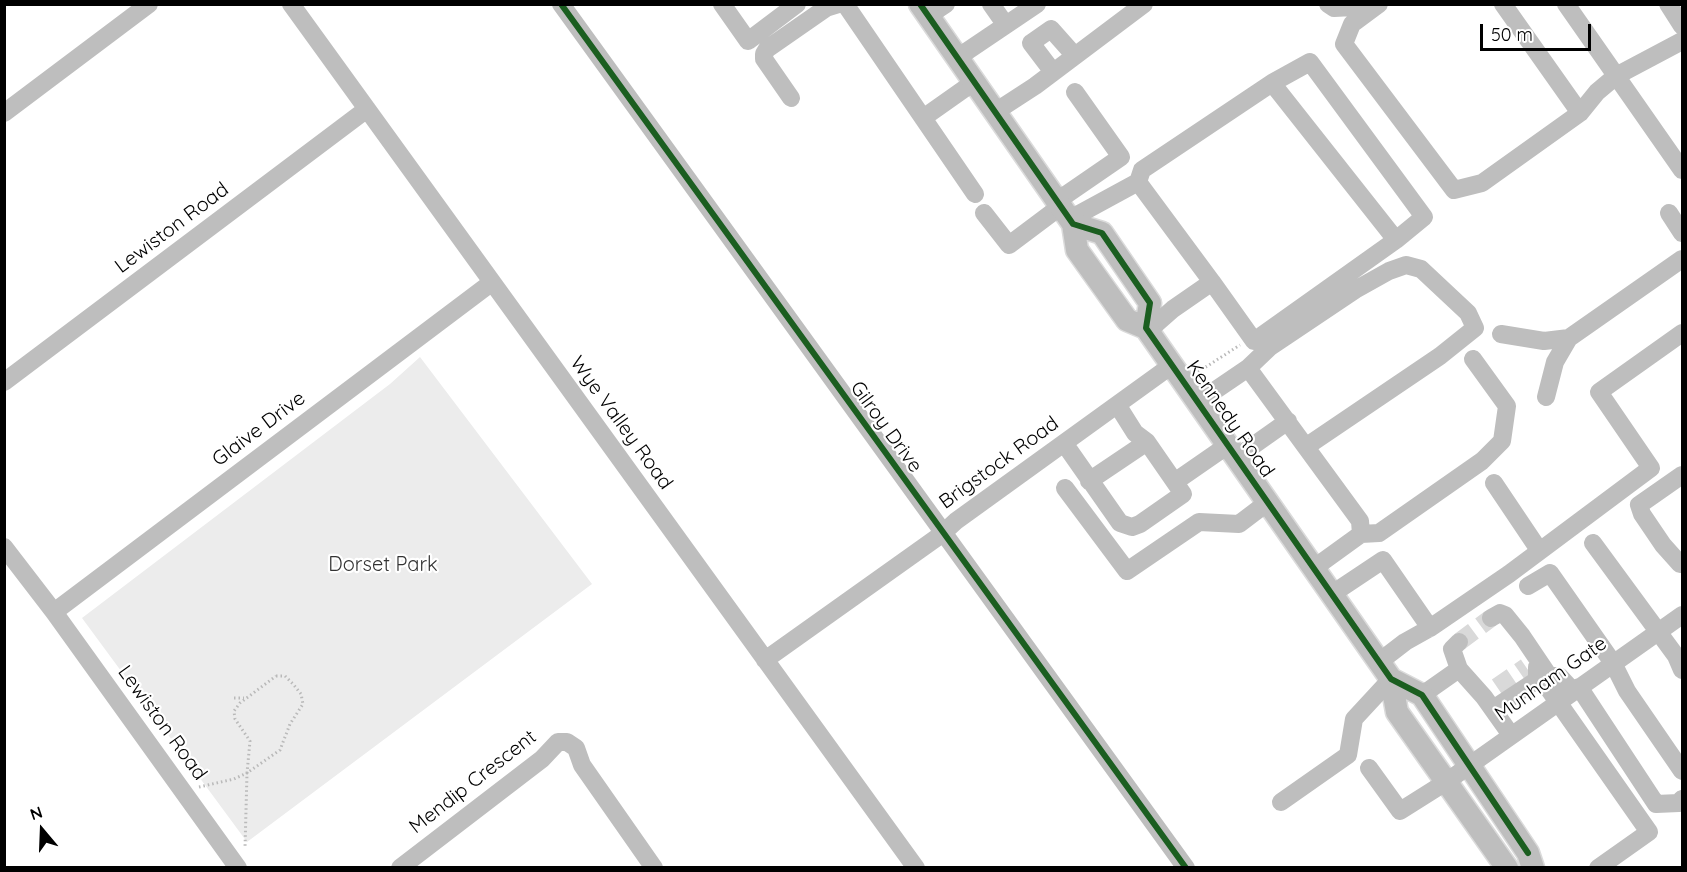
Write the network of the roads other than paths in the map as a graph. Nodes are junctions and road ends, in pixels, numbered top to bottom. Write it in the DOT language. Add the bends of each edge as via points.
graph roads {
  1 [pos="149,4"];
  2 [pos="291,4"];
  3 [pos="561,4"];
  4 [pos="722,4"];
  5 [pos="797,4"];
  6 [pos="839,4"];
  7 [pos="845,4"];
  8 [pos="991,4"];
  9 [pos="1037,4"];
  10 [pos="1144,4"];
  11 [pos="1328,4"];
  12 [pos="1357,4"];
  13 [pos="1379,4"];
  14 [pos="1503,4"];
  15 [pos="1566,4"];
  16 [pos="1668,4"];
  17 [pos="931,8"];
  18 [pos="1005,24"];
  19 [pos="1683,26"];
  20 [pos="1683,41"];
  21 [pos="1075,56"];
  22 [pos="957,58"];
  23 [pos="1053,72"];
  24 [pos="1616,76"];
  25 [pos="974,82"];
  26 [pos="1272,82"];
  27 [pos="1075,92"];
  28 [pos="791,98"];
  29 [pos="367,109"];
  30 [pos="995,112"];
  31 [pos="4,113"];
  32 [pos="1580,113"];
  33 [pos="923,118"];
  34 [pos="1683,170"];
  35 [pos="1138,182"];
  36 [pos="975,194"];
  37 [pos="1065,212"];
  38 [pos="984,213"];
  39 [pos="1669,213"];
  40 [pos="1683,233"];
  41 [pos="1396,240"];
  42 [pos="1683,259"];
  43 [pos="491,282"];
  44 [pos="1212,282"];
  45 [pos="1147,330"];
  46 [pos="1683,333"];
  47 [pos="1501,334"];
  48 [pos="1569,338"];
  49 [pos="1473,359"];
  50 [pos="1248,368"];
  51 [pos="1178,373"];
  52 [pos="4,382"];
  53 [pos="1546,397"];
  54 [pos="1198,402"];
  55 [pos="1118,406"];
  56 [pos="1288,421"];
  57 [pos="1147,442"];
  58 [pos="1064,443"];
  59 [pos="1306,447"];
  60 [pos="1232,451"];
  61 [pos="1683,476"];
  62 [pos="1089,481"];
  63 [pos="1176,481"];
  64 [pos="1494,483"];
  65 [pos="1065,488"];
  66 [pos="1268,502"];
  67 [pos="942,534"];
  68 [pos="1361,534"];
  69 [pos="1593,543"];
  70 [pos="4,548"];
  71 [pos="1539,550"];
  72 [pos="1683,564"];
  73 [pos="1314,568"];
  74 [pos="1527,586"];
  75 [pos="1332,594"];
  76 [pos="54,612"];
  77 [pos="1683,615"];
  78 [pos="1496,616"];
  79 [pos="1430,628"];
  80 [pos="1657,633"];
  81 [pos="1459,642"];
  82 [pos="765,660"];
  83 [pos="1613,663"];
  84 [pos="1539,668"];
  85 [pos="1459,669"];
  86 [pos="1385,670"];
  87 [pos="1683,670"];
  88 [pos="1570,693"];
  89 [pos="1422,695"];
  90 [pos="1491,698"];
  91 [pos="1511,735"];
  92 [pos="1469,764"];
  93 [pos="1369,768"];
  94 [pos="1683,771"];
  95 [pos="1446,782"];
  96 [pos="1683,799"];
  97 [pos="1281,802"];
  98 [pos="242,859"];
  99 [pos="400,867"];
  100 [pos="654,867"];
  101 [pos="916,867"];
  102 [pos="1186,867"];
  103 [pos="1507,867"];
  104 [pos="1533,867"];
  105 [pos="1598,867"];
  1 -- 31 [label="street"];
  2 -- 29 [label="street, Wye Valley Road"];
  3 -- 67 [label="street, Gilroy Drive"];
  4 -- 5 [label="street" via="748,40"];
  6 -- 28 [label="street" via="826,8 764,54"];
  7 -- 33 [label="street"];
  8 -- 18 [label="street"];
  9 -- 18 [label="street"];
  10 -- 21 [label="street"];
  11 -- 12 [label="street" via="1334,8"];
  13 -- 32 [label="street" via="1352,24 1344,44 1454,190 1482,183"];
  14 -- 32 [label="street"];
  15 -- 24 [label="street"];
  16 -- 19 [label="street"];
  17 -- 22 [label="main road, Kennedy Road"];
  18 -- 22 [label="street"];
  20 -- 24 [label="street"];
  21 -- 23 [label="street"];
  21 -- 23 [label="street" via="1051,29 1031,43"];
  22 -- 25 [label="main road, Kennedy Road"];
  23 -- 30 [label="street"];
  24 -- 32 [label="street"];
  24 -- 34 [label="street"];
  25 -- 30 [label="main road, Kennedy Road"];
  25 -- 33 [label="street"];
  26 -- 35 [label="street" via="1142,170"];
  26 -- 41 [label="street"];
  26 -- 41 [label="street" via="1310,62 1424,216"];
  27 -- 37 [label="street" via="1121,157"];
  29 -- 43 [label="street, Wye Valley Road"];
  29 -- 52 [label="street, Lewiston Road"];
  30 -- 37 [label="main road, Kennedy Road"];
  33 -- 36 [label="street"];
  35 -- 37 [label="street"];
  35 -- 44 [label="street"];
  37 -- 38 [label="street" via="1009,245"];
  37 -- 45 [label="main road, Kennedy Road" via="1077,250 1127,320"];
  39 -- 40 [label="street"];
  41 -- 44 [label="street" via="1253,339"];
  42 -- 48 [label="street"];
  43 -- 76 [label="street, Glaive Drive"];
  43 -- 82 [label="street, Wye Valley Road"];
  44 -- 45 [label="street"];
  45 -- 51 [label="main road, Kennedy Road"];
  46 -- 71 [label="street" via="1599,392 1651,468"];
  47 -- 48 [label="street" via="1544,341"];
  48 -- 53 [label="street" via="1555,362"];
  49 -- 68 [label="street" via="1507,406 1502,441 1482,461 1379,533"];
  50 -- 54 [label="street"];
  50 -- 56 [label="street"];
  50 -- 59 [label="street" via="1270,347 1354,291 1406,265 1421,269 1468,313 1475,328"];
  51 -- 54 [label="main road, Kennedy Road"];
  51 -- 55 [label="street, Brigstock Road"];
  54 -- 60 [label="main road, Kennedy Road"];
  55 -- 57 [label="street" via="1135,433"];
  55 -- 58 [label="street, Brigstock Road"];
  56 -- 59 [label="street"];
  56 -- 60 [label="street"];
  57 -- 62 [label="street"];
  57 -- 63 [label="street"];
  58 -- 62 [label="street"];
  58 -- 67 [label="street, Brigstock Road"];
  59 -- 68 [label="street" via="1360,521"];
  60 -- 63 [label="street"];
  60 -- 66 [label="main road, Kennedy Road"];
  61 -- 72 [label="street" via="1640,505 1663,545"];
  62 -- 63 [label="street" via="1120,523 1132,527 1183,494"];
  64 -- 71 [label="street"];
  65 -- 66 [label="street" via="1127,571 1199,522 1239,524"];
  66 -- 73 [label="main road, Kennedy Road"];
  67 -- 82 [label="street, Brigstock Road"];
  67 -- 102 [label="street, Gilroy Drive"];
  68 -- 73 [label="street"];
  69 -- 80 [label="street"];
  70 -- 76 [label="street, Lewiston Road"];
  71 -- 79 [label="street"];
  73 -- 75 [label="main road, Kennedy Road"];
  74 -- 83 [label="street" via="1550,573"];
  75 -- 79 [label="street" via="1383,560"];
  75 -- 86 [label="main road, Kennedy Road"];
  76 -- 98 [label="street, Lewiston Road" via="183,790"];
  77 -- 80 [label="street, Munham Gate"];
  78 -- 84 [label="street" via="1505,615"];
  79 -- 86 [label="street" via="1406,642"];
  80 -- 83 [label="street, Munham Gate"];
  80 -- 87 [label="street"];
  81 -- 85 [label="street" via="1452,649"];
  82 -- 101 [label="street, Wye Valley Road"];
  83 -- 88 [label="street, Munham Gate"];
  83 -- 94 [label="street" via="1627,691"];
  84 -- 88 [label="street" via="1546,685"];
  84 -- 90 [label="street" via="1537,680"];
  85 -- 89 [label="street"];
  85 -- 90 [label="street"];
  86 -- 89 [label="main road, Kennedy Road"];
  86 -- 95 [label="main road, Kennedy Road" via="1397,712"];
  86 -- 97 [label="street" via="1354,719 1348,755"];
  88 -- 91 [label="street, Munham Gate"];
  88 -- 96 [label="street" via="1656,804 1679,803"];
  88 -- 105 [label="street" via="1649,832"];
  89 -- 92 [label="main road, Kennedy Road"];
  90 -- 91 [label="street"];
  91 -- 92 [label="street, Munham Gate"];
  92 -- 95 [label="street, Munham Gate"];
  92 -- 104 [label="main road, Kennedy Road" via="1528,853"];
  93 -- 95 [label="street, Munham Gate" via="1400,811"];
  95 -- 103 [label="main road, Kennedy Road"];
  99 -- 100 [label="street, Mendip Crescent" via="542,759 558,742 567,742 576,748 582,765"];
}
